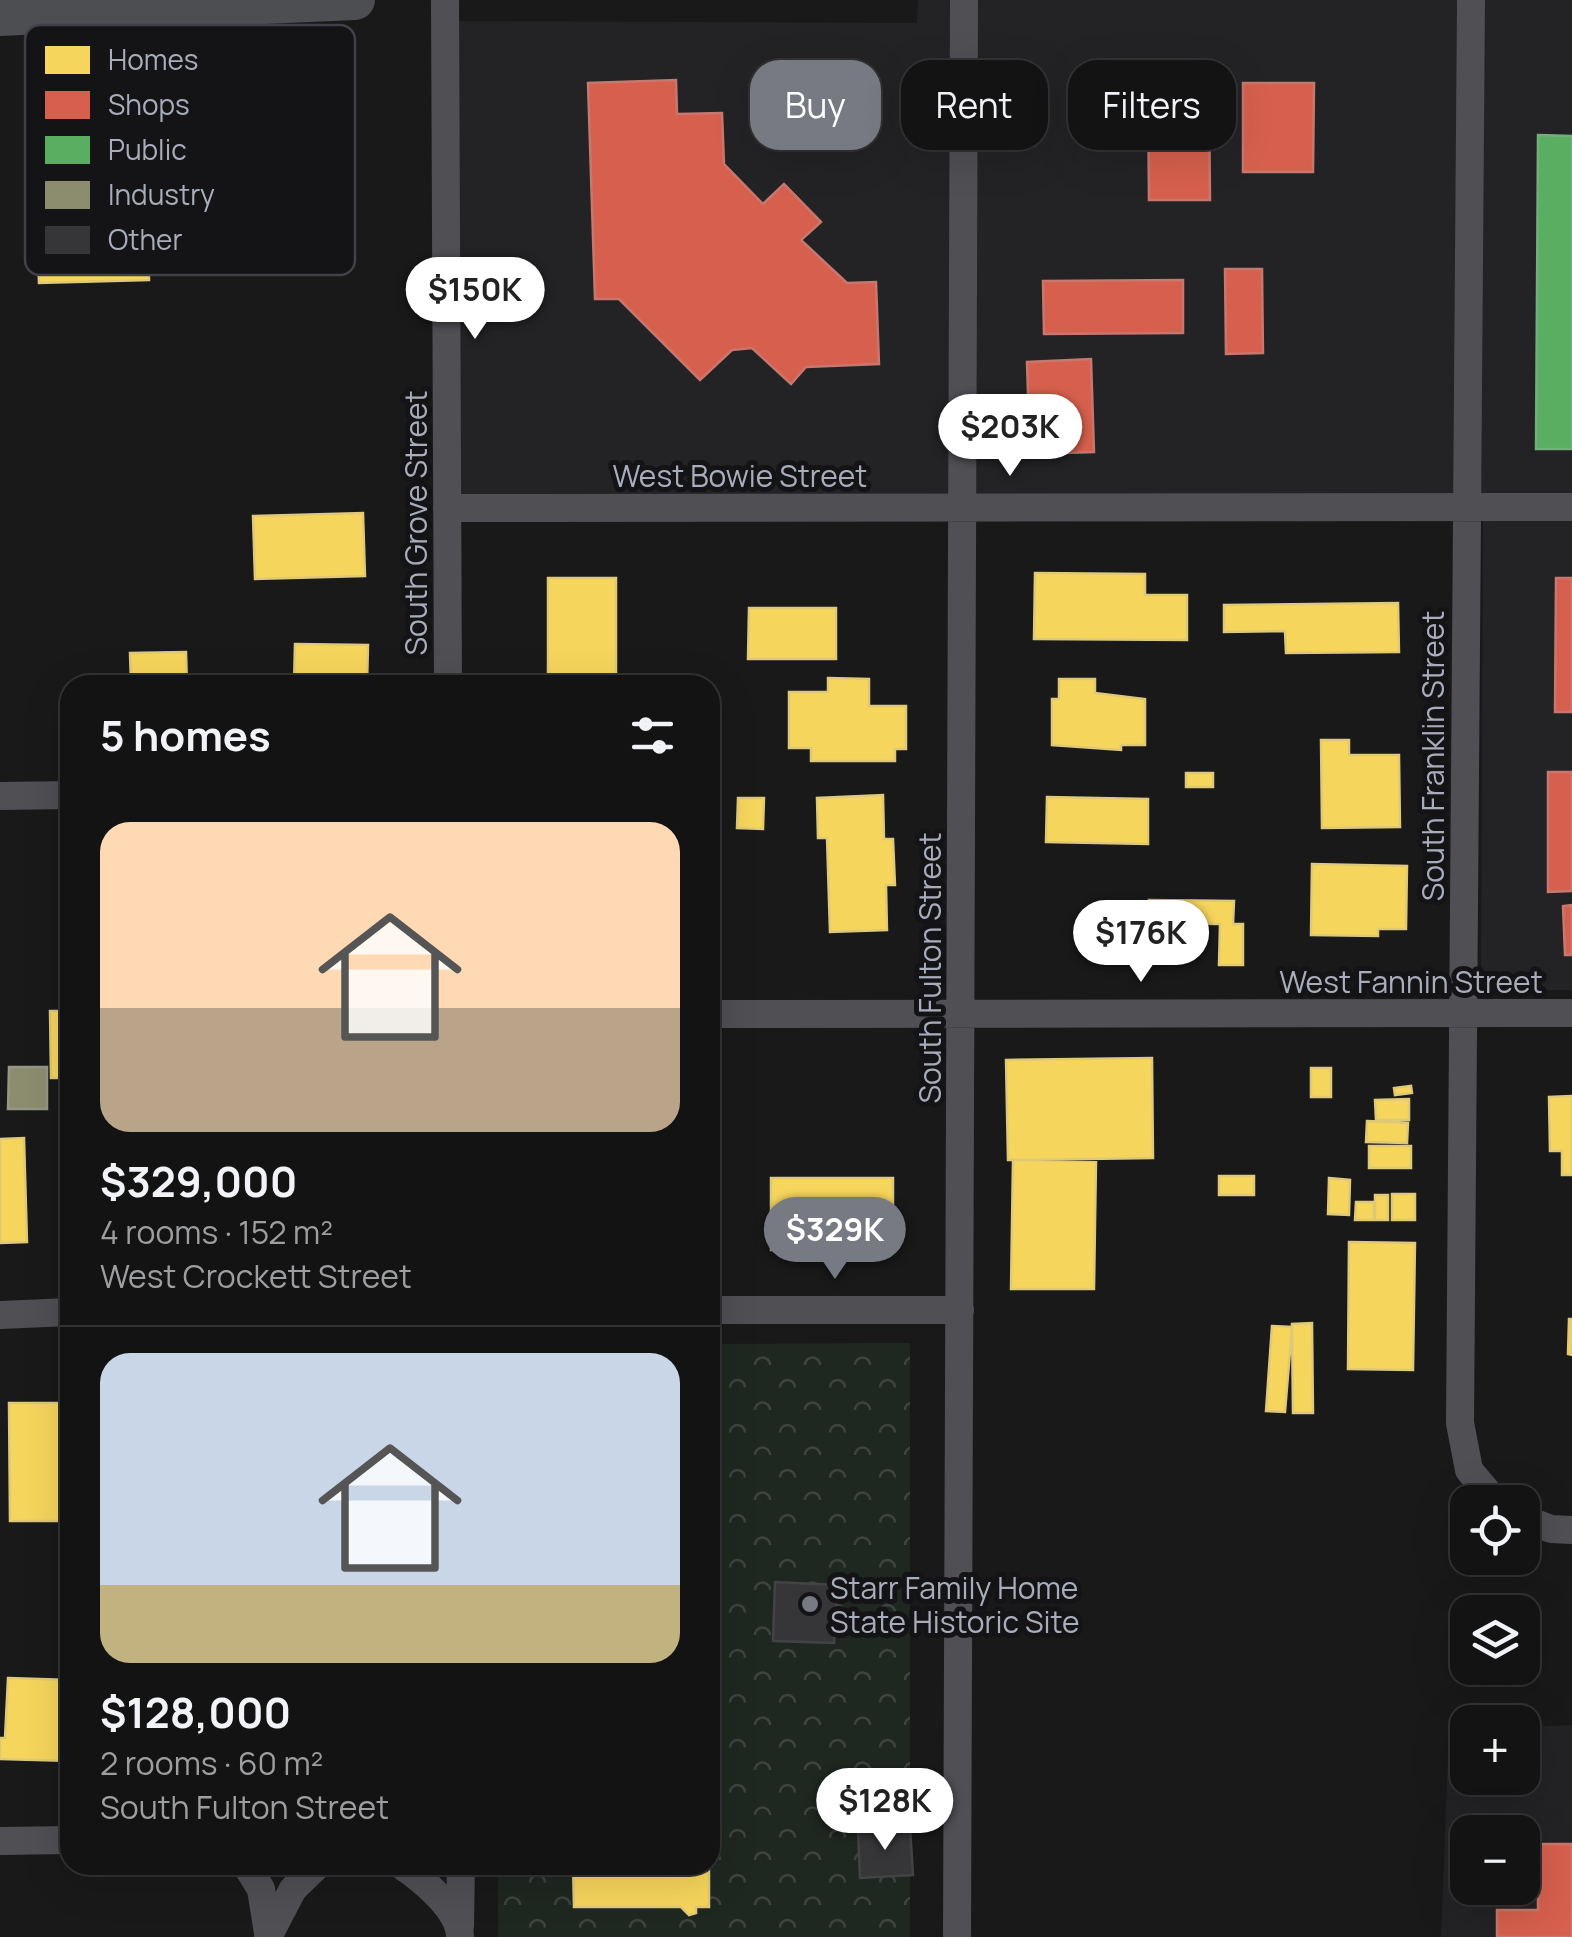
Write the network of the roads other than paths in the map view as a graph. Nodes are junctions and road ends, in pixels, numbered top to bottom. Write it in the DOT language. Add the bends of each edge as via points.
graph roads {
  1 [pos="354,0"];
  2 [pos="445,0"];
  3 [pos="964,0"];
  4 [pos="1471,0"];
  5 [pos="0,16"];
  6 [pos="1467,507"];
  7 [pos="1572,507"];
  8 [pos="447,508"];
  9 [pos="963,508"];
  10 [pos="448,675"];
  11 [pos="60,795"];
  12 [pos="0,796"];
  13 [pos="1463,1013"];
  14 [pos="1572,1013"];
  15 [pos="720,1014"];
  16 [pos="961,1014"];
  17 [pos="720,1310"];
  18 [pos="960,1310"];
  19 [pos="60,1312"];
  20 [pos="0,1315"];
  21 [pos="1482,1485"];
  22 [pos="1540,1525"];
  23 [pos="1572,1530"];
  24 [pos="60,1840"];
  25 [pos="0,1841"];
  26 [pos="253,1875"];
  27 [pos="307,1875"];
  28 [pos="414,1875"];
  29 [pos="461,1875"];
  30 [pos="460,1932"];
  31 [pos="268,1936"];
  32 [pos="957,1937"];
  1 -- 5 [label="main road"];
  2 -- 8 [label="street, South Grove Street"];
  3 -- 9 [label="street, South Fulton Street"];
  4 -- 6 [label="street, South Franklin Street"];
  6 -- 7 [label="street, West Bowie Street"];
  6 -- 9 [label="street, West Bowie Street"];
  6 -- 13 [label="street, South Franklin Street"];
  8 -- 9 [label="street, West Bowie Street"];
  8 -- 10 [label="street, South Grove Street"];
  9 -- 16 [label="street, South Fulton Street"];
  11 -- 12 [label="street"];
  13 -- 14 [label="street, West Fannin Street"];
  13 -- 16 [label="street, West Fannin Street"];
  13 -- 21 [label="street, South Franklin Street" via="1460,1424 1469,1470"];
  15 -- 16 [label="street, West Fannin Street"];
  16 -- 18 [label="street, South Fulton Street"];
  17 -- 18 [label="street"];
  18 -- 32 [label="street, South Fulton Street"];
  19 -- 20 [label="street"];
  22 -- 23 [label="street"];
  24 -- 25 [label="street"];
  26 -- 31 [label="street" via="261,1888"];
  27 -- 31 [label="street" via="292,1888"];
  28 -- 30 [label="street"];
  29 -- 30 [label="street"];
}
